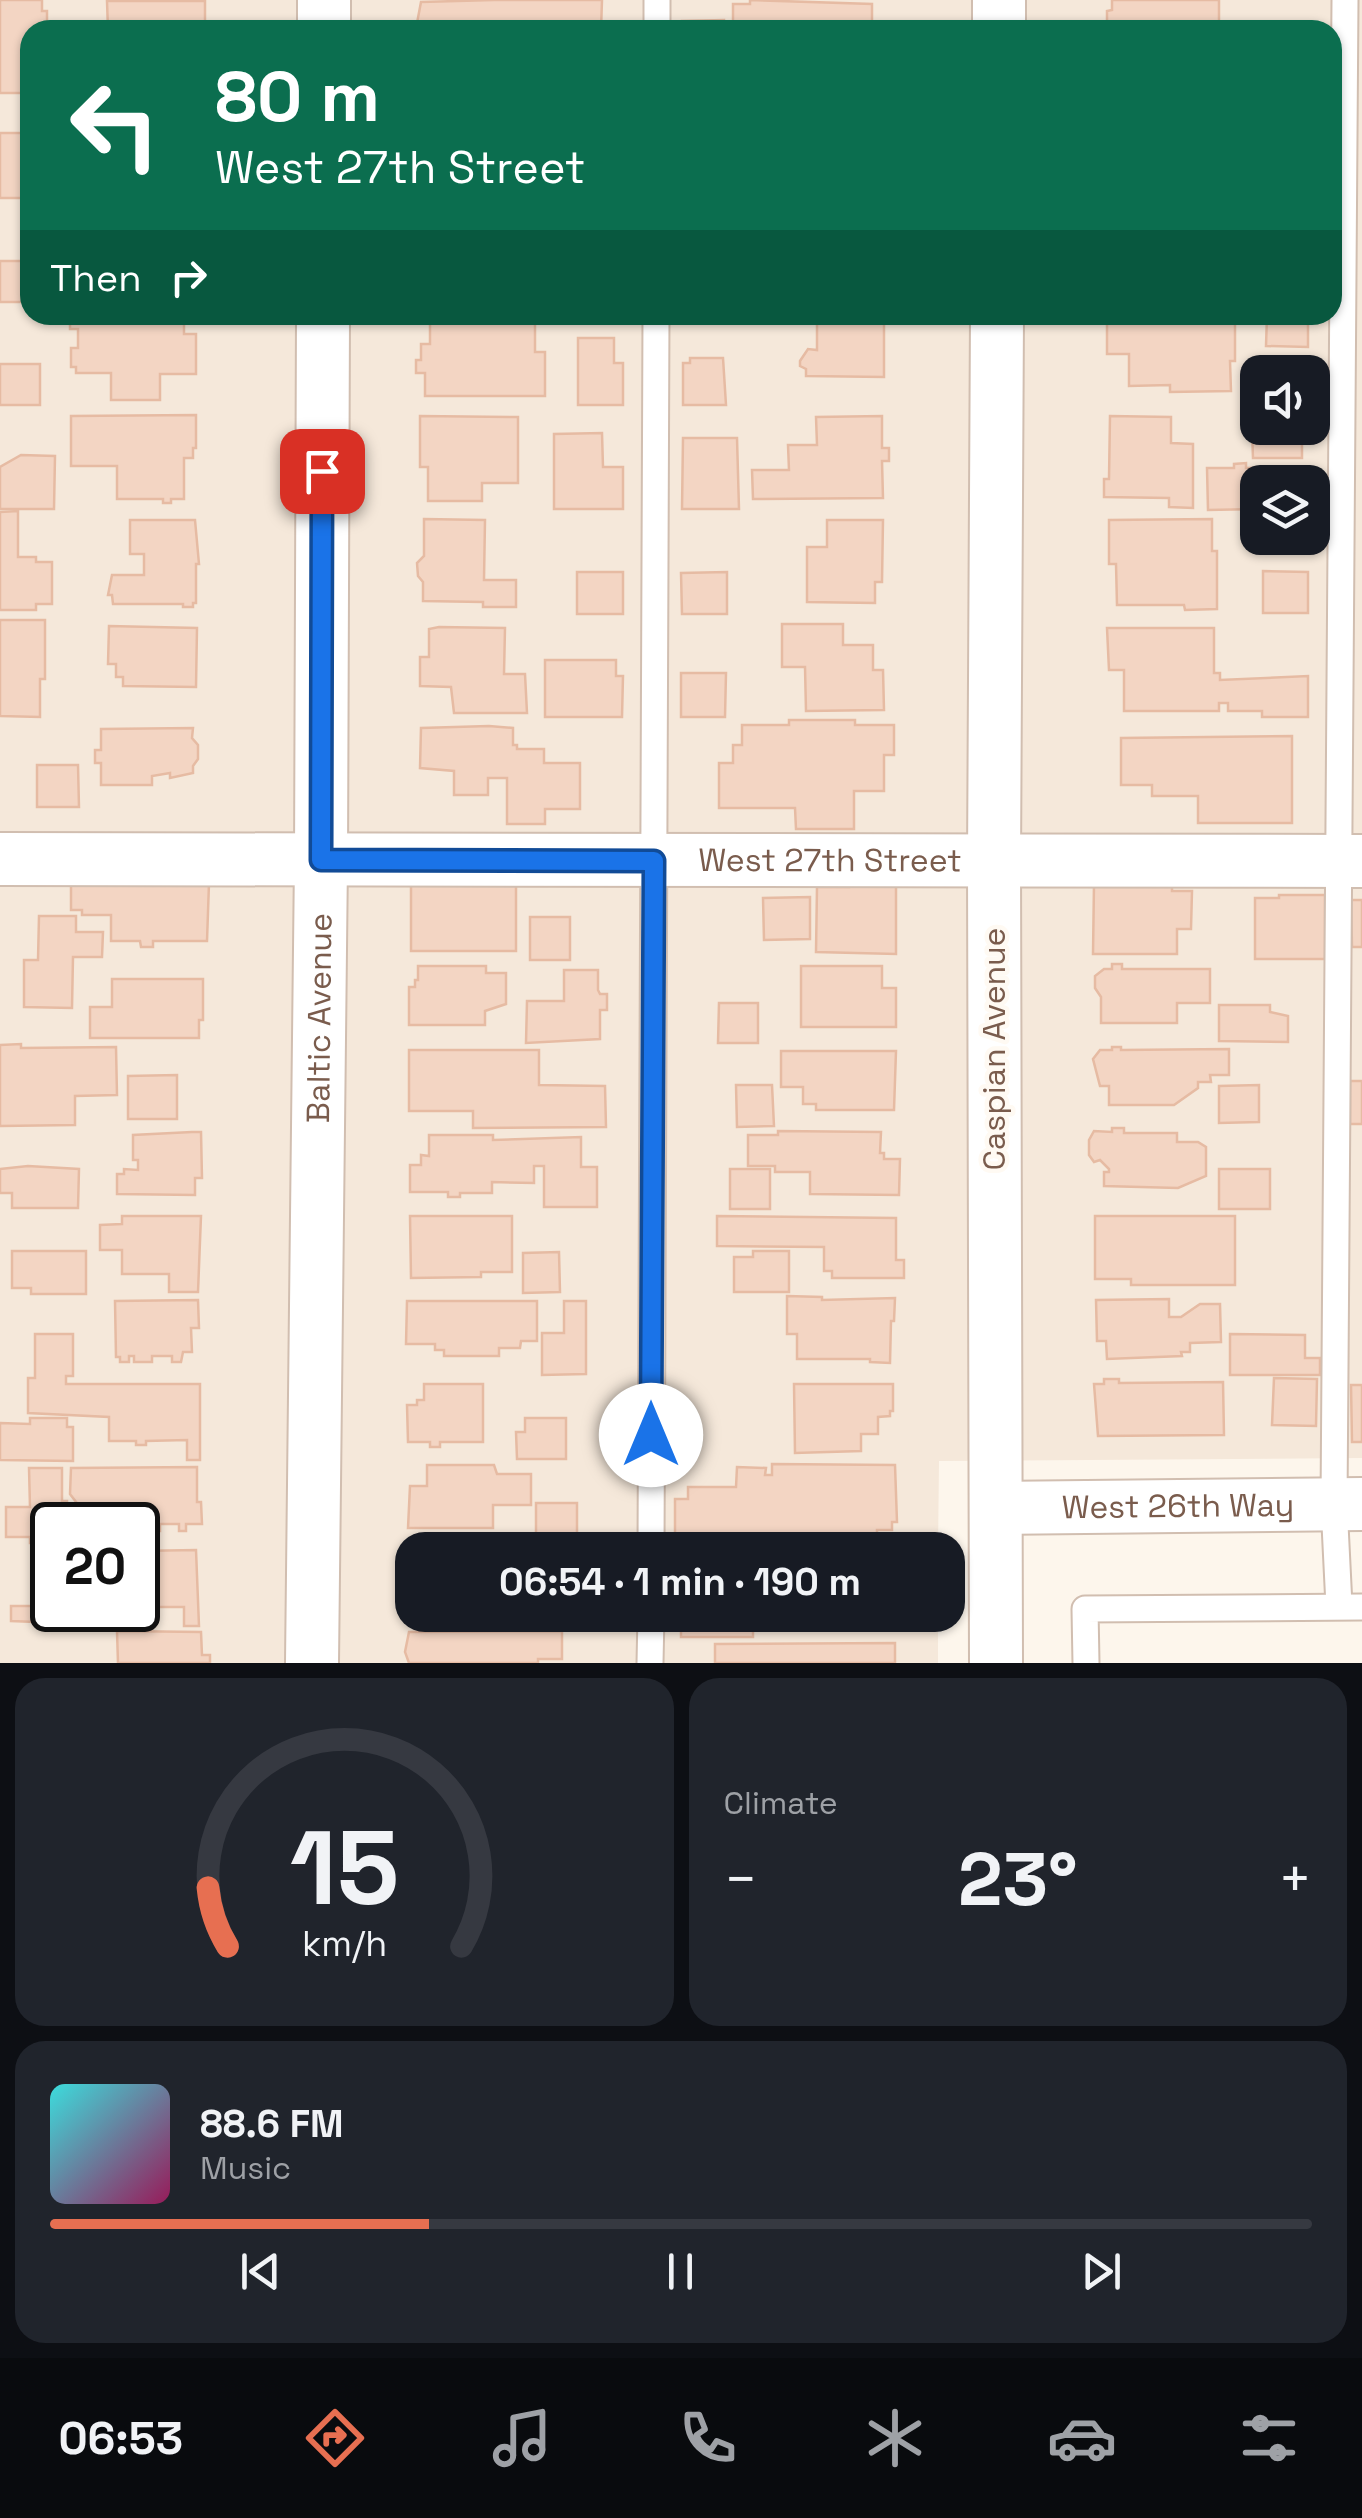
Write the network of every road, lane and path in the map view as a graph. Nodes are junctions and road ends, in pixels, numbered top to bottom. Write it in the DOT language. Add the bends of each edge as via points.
graph roads {
  1 [pos="1344,0"];
  2 [pos="323,325"];
  3 [pos="656,325"];
  4 [pos="997,325"];
  5 [pos="0,859"];
  6 [pos="321,860"];
  7 [pos="654,861"];
  8 [pos="1350,861"];
  9 [pos="994,863"];
  10 [pos="1348,1504"];
  11 [pos="996,1508"];
  12 [pos="651,1532"];
  13 [pos="1350,1607"];
  14 [pos="651,1632"];
  15 [pos="312,1663"];
  16 [pos="650,1663"];
  17 [pos="996,1663"];
  18 [pos="1086,1663"];
  1 -- 8 [label="lane"];
  2 -- 6 [label="street, Baltic Avenue"];
  3 -- 7 [label="lane"];
  4 -- 9 [label="street, Caspian Avenue"];
  5 -- 6 [label="street, West 27th Street"];
  6 -- 7 [label="street, West 27th Street"];
  6 -- 15 [label="street, Baltic Avenue"];
  7 -- 9 [label="street, West 27th Street"];
  7 -- 12 [label="lane"];
  8 -- 9 [label="street, West 27th Street"];
  8 -- 10 [label="lane"];
  9 -- 11 [label="street, Caspian Avenue"];
  10 -- 11 [label="street, West 26th Way"];
  10 -- 13 [label="lane"];
  11 -- 17 [label="street, Caspian Avenue"];
  13 -- 18 [label="lane" via="1085,1609"];
  14 -- 16 [label="lane"];
}
